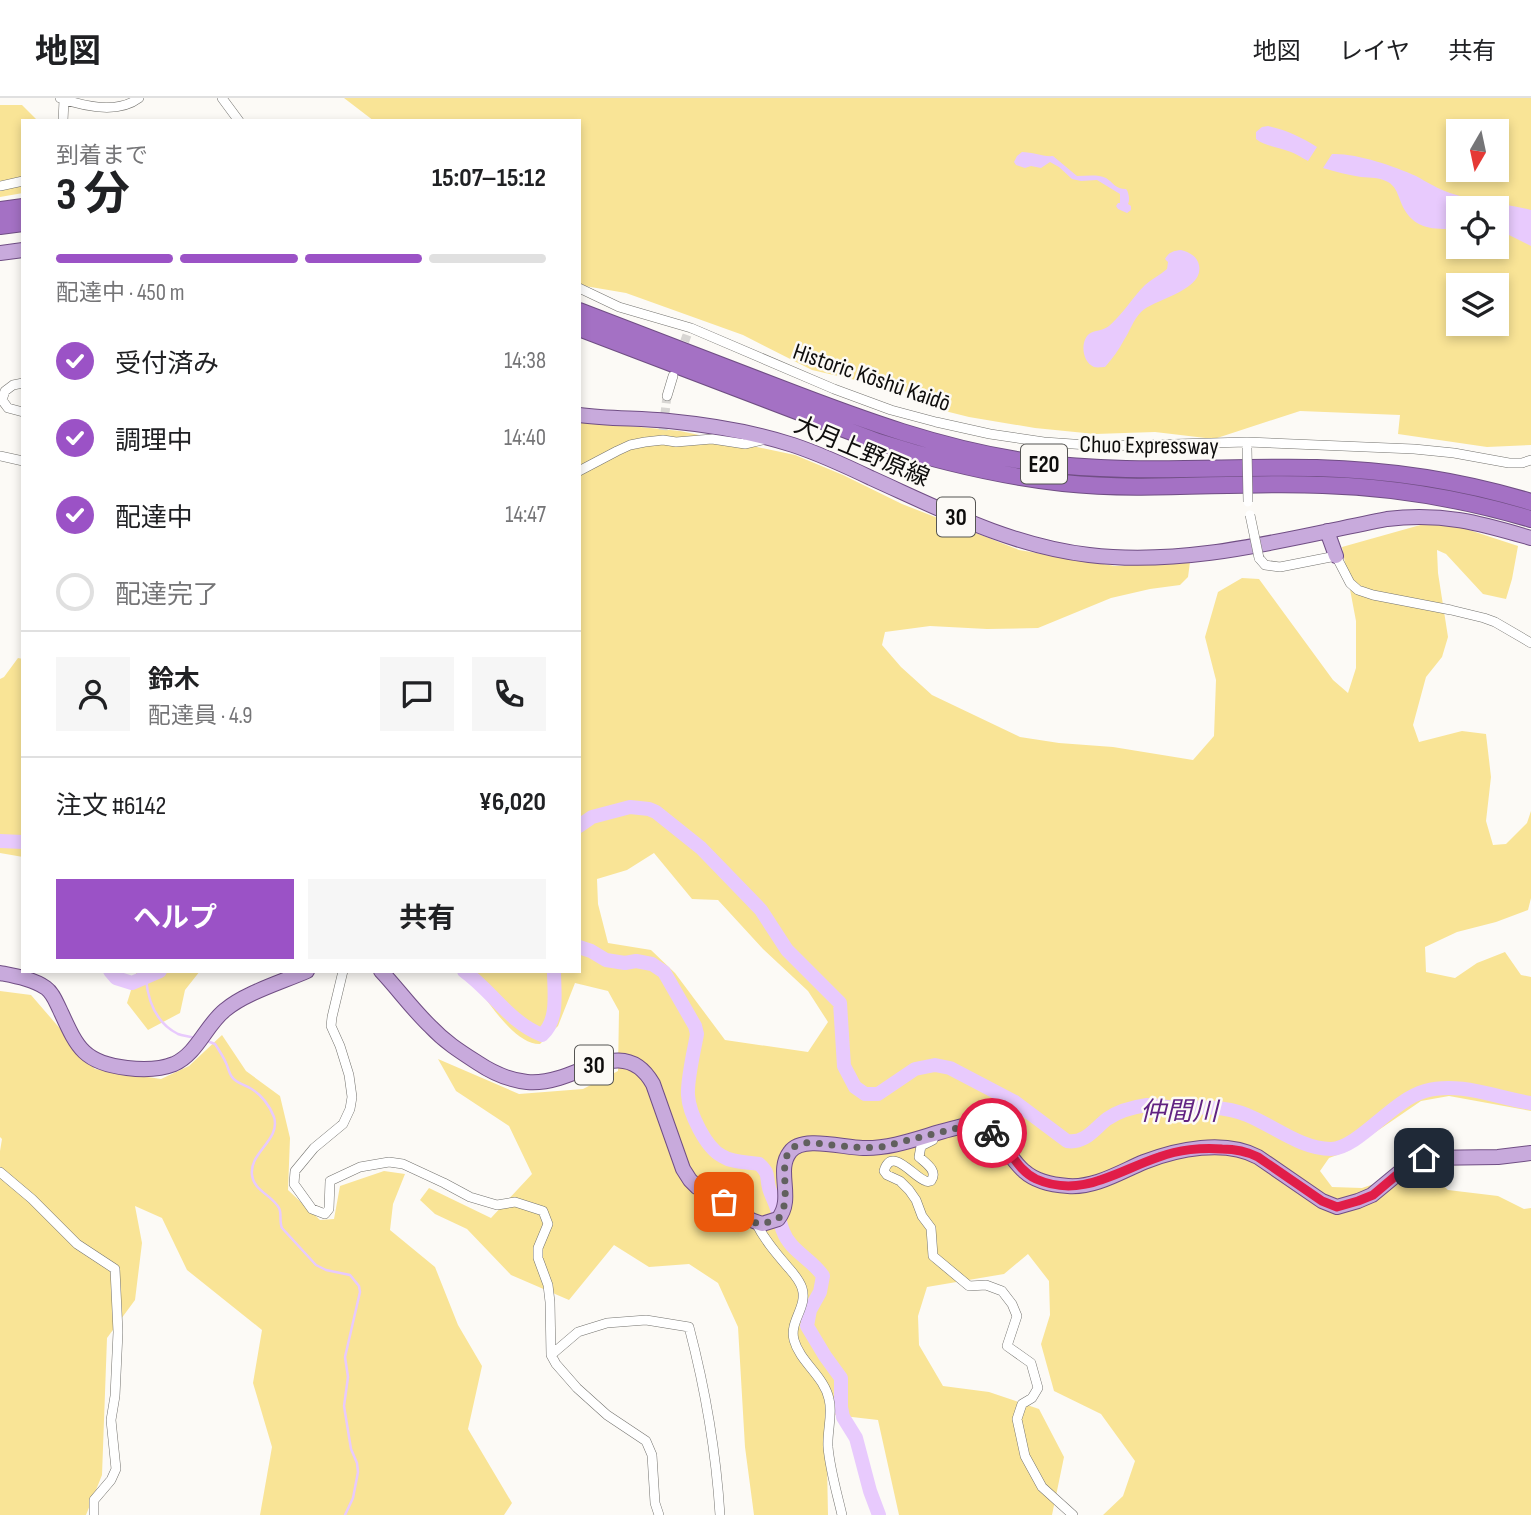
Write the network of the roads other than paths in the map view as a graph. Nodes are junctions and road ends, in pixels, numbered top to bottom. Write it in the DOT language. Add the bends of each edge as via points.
graph roads {
  1 [pos="139,98"];
  2 [pos="222,98"];
  3 [pos="62,99"];
  4 [pos="63,119"];
  5 [pos="238,119"];
  6 [pos="21,181"];
  7 [pos="0,186"];
  8 [pos="21,207"];
  9 [pos="0,210"];
  10 [pos="21,223"];
  11 [pos="0,226"];
  12 [pos="21,250"];
  13 [pos="0,253"];
  14 [pos="581,289"];
  15 [pos="581,312"];
  16 [pos="581,329"];
  17 [pos="673,376"];
  18 [pos="21,384"];
  19 [pos="667,396"];
  20 [pos="21,411"];
  21 [pos="581,415"];
  22 [pos="769,438"];
  23 [pos="1247,445"];
  24 [pos="0,456"];
  25 [pos="1531,460"];
  26 [pos="21,461"];
  27 [pos="581,470"];
  28 [pos="1531,502"];
  29 [pos="1531,519"];
  30 [pos="1327,531"];
  31 [pos="1531,538"];
  32 [pos="1336,556"];
  33 [pos="1531,643"];
  34 [pos="0,973"];
  35 [pos="303,973"];
  36 [pos="343,973"];
  37 [pos="383,973"];
  38 [pos="940,1132"];
  39 [pos="1531,1153"];
  40 [pos="0,1172"];
  41 [pos="764,1222"];
  42 [pos="551,1355"];
  43 [pos="94,1515"];
  44 [pos="659,1515"];
  45 [pos="720,1515"];
  46 [pos="842,1515"];
  47 [pos="1073,1515"];
  1 -- 3 [label="street" via="112,107"];
  2 -- 5 [label="street"];
  3 -- 4 [label="street"];
  6 -- 7 [label="street"];
  8 -- 9 [label="highway"];
  10 -- 11 [label="highway"];
  12 -- 13 [label="main road"];
  14 -- 23 [label="street, Historic Kōshū Kaidō" via="834,389 936,422 1044,442"];
  15 -- 28 [label="highway, Chuo Expressway / E20" via="876,424 990,455 1108,469 1368,471 1462,484"];
  16 -- 29 [label="highway, Chuo Expressway / E20" via="878,442 989,472 1110,486 1368,487 1456,500"];
  17 -- 19 [label="street"];
  18 -- 20 [label="street" via="9,387 2,396 8,408"];
  21 -- 22 [label="main road, 大月上野原線 / 30" via="669,421"];
  22 -- 27 [label="street" via="745,444 712,439 677,442 663,435 630,445"];
  22 -- 30 [label="main road, 大月上野原線 / 30" via="814,452 991,531 1066,552 1175,557"];
  23 -- 25 [label="street, Historic Kōshū Kaidō" via="1415,449 1509,463"];
  23 -- 32 [label="street, bridge" via="1248,502 1261,563 1279,567"];
  24 -- 26 [label="street"];
  30 -- 31 [label="main road, 大月上野原線 / 30" via="1429,516"];
  30 -- 32 [label="main road"];
  32 -- 33 [label="street" via="1357,590 1484,618"];
  34 -- 35 [label="main road" via="45,987 86,1054 107,1065 141,1069 177,1063 230,1006"];
  36 -- 42 [label="street" via="331,1026 349,1075 350,1109 343,1124 295,1171 294,1184 312,1209 325,1214 330,1181 360,1167 389,1162 403,1164 470,1197 497,1205 515,1202 543,1211 548,1224 538,1258 548,1285"];
  37 -- 41 [label="main road, 30" via="441,1037 498,1075 540,1082 608,1061 622,1060 638,1067 653,1084 690,1181"];
  38 -- 39 [label="main road" via="969,1125 985,1128 1028,1174 1069,1186 1090,1184 1174,1153 1237,1149 1258,1157 1337,1207 1373,1195 1412,1162 1424,1158"];
  38 -- 41 [label="main road" via="881,1147 812,1143 794,1147 784,1165 785,1209 780,1217"];
  38 -- 47 [label="street" via="938,1138 921,1146 919,1157 934,1173 931,1181 923,1181 896,1162 884,1171 916,1200 932,1228 933,1256 969,1286 986,1285 1002,1292 1012,1304 1017,1316 1007,1346 1031,1363 1038,1388 1022,1404 1017,1419 1025,1456 1042,1487"];
  40 -- 43 [label="street" via="77,1244 114,1269 118,1332 111,1420 116,1469 94,1500"];
  41 -- 46 [label="street" via="762,1235 802,1287 802,1307 793,1337 829,1395 828,1450"];
  42 -- 44 [label="street" via="588,1398 646,1441"];
  42 -- 45 [label="street" via="578,1332 607,1323 646,1320 690,1326 718,1476"];
}
